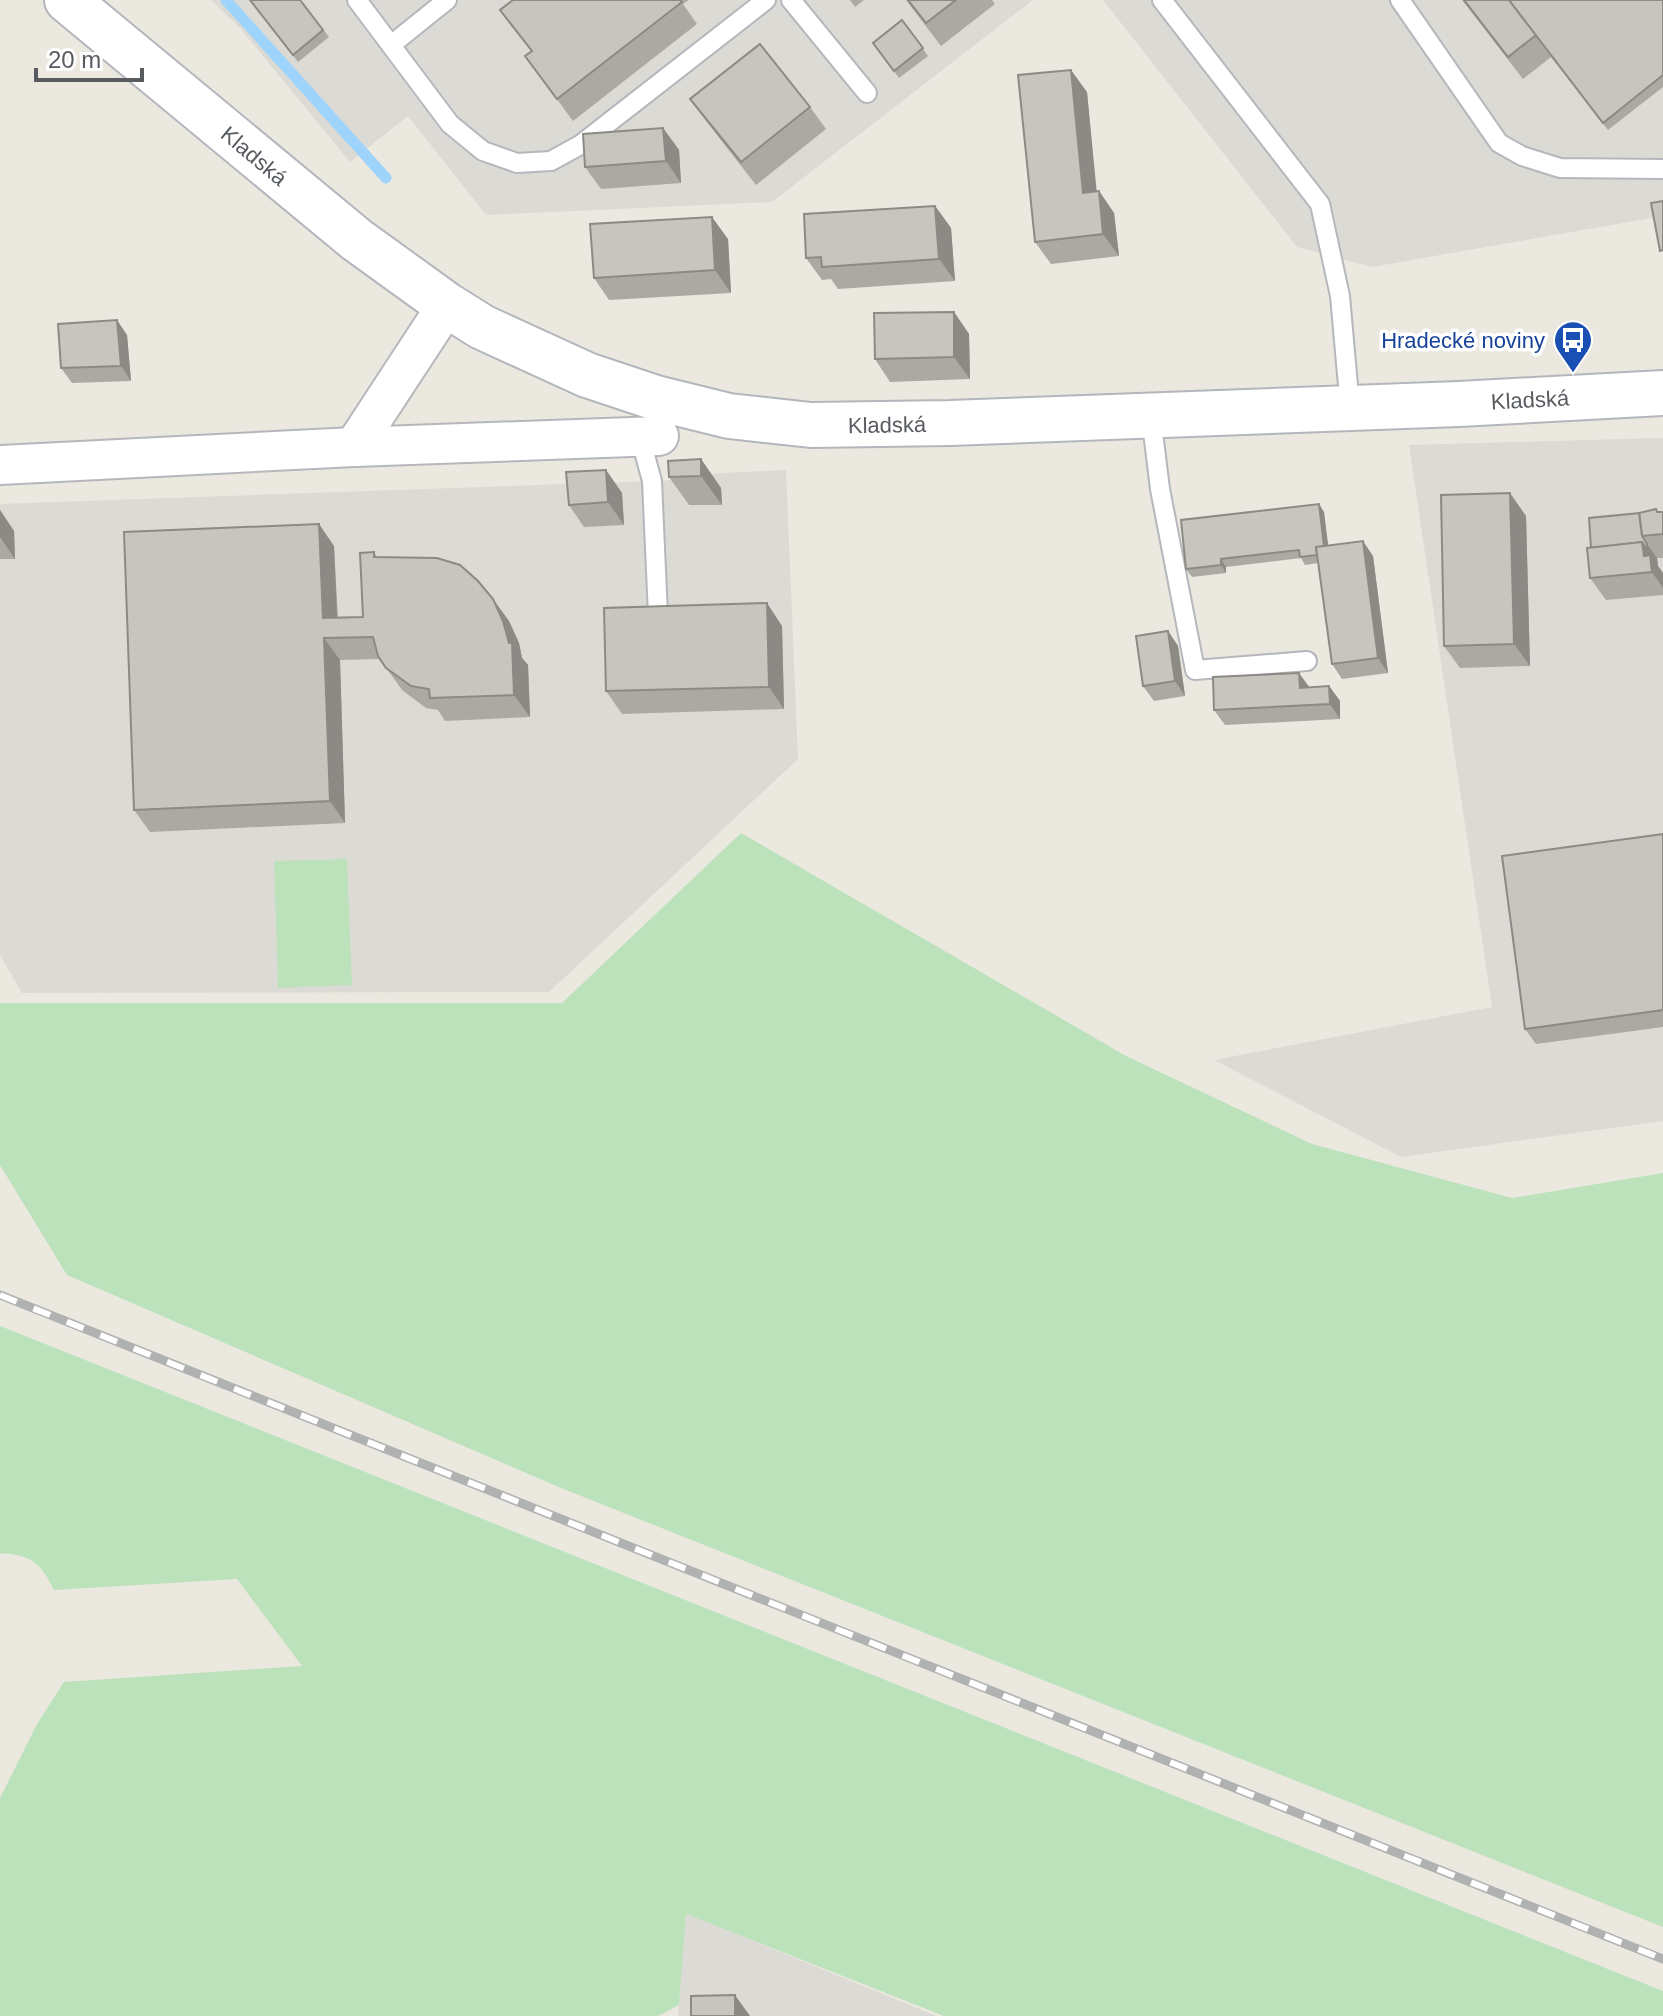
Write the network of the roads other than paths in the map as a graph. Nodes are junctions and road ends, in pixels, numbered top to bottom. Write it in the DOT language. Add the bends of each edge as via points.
graph roads {
  1 [pos="67,0"];
  2 [pos="357,0"];
  3 [pos="447,0"];
  4 [pos="766,0"];
  5 [pos="791,0"];
  6 [pos="1162,0"];
  7 [pos="1400,0"];
  8 [pos="391,45"];
  9 [pos="867,93"];
  10 [pos="1663,169"];
  11 [pos="447,305"];
  12 [pos="1663,393"];
  13 [pos="1350,408"];
  14 [pos="1151,416"];
  15 [pos="649,436"];
  16 [pos="354,447"];
  17 [pos="0,465"];
  18 [pos="658,615"];
  19 [pos="1307,661"];
  1 -- 11 [label="main road, Kladská" via="357,240"];
  2 -- 8 [label="lane"];
  3 -- 8 [label="lane"];
  4 -- 8 [label="lane" via="580,145 551,161 517,163 483,151 450,124"];
  5 -- 9 [label="lane"];
  6 -- 13 [label="lane" via="1320,204 1340,296"];
  7 -- 10 [label="lane" via="1499,143 1560,168"];
  11 -- 14 [label="main road, Kladská" via="482,327 587,375 729,416 854,426"];
  11 -- 16 [label="street"];
  12 -- 13 [label="main road, Kladská"];
  13 -- 14 [label="main road, Kladská"];
  14 -- 19 [label="lane" via="1195,670"];
  15 -- 16 [label="street"];
  15 -- 18 [label="lane"];
  16 -- 17 [label="street"];
}
